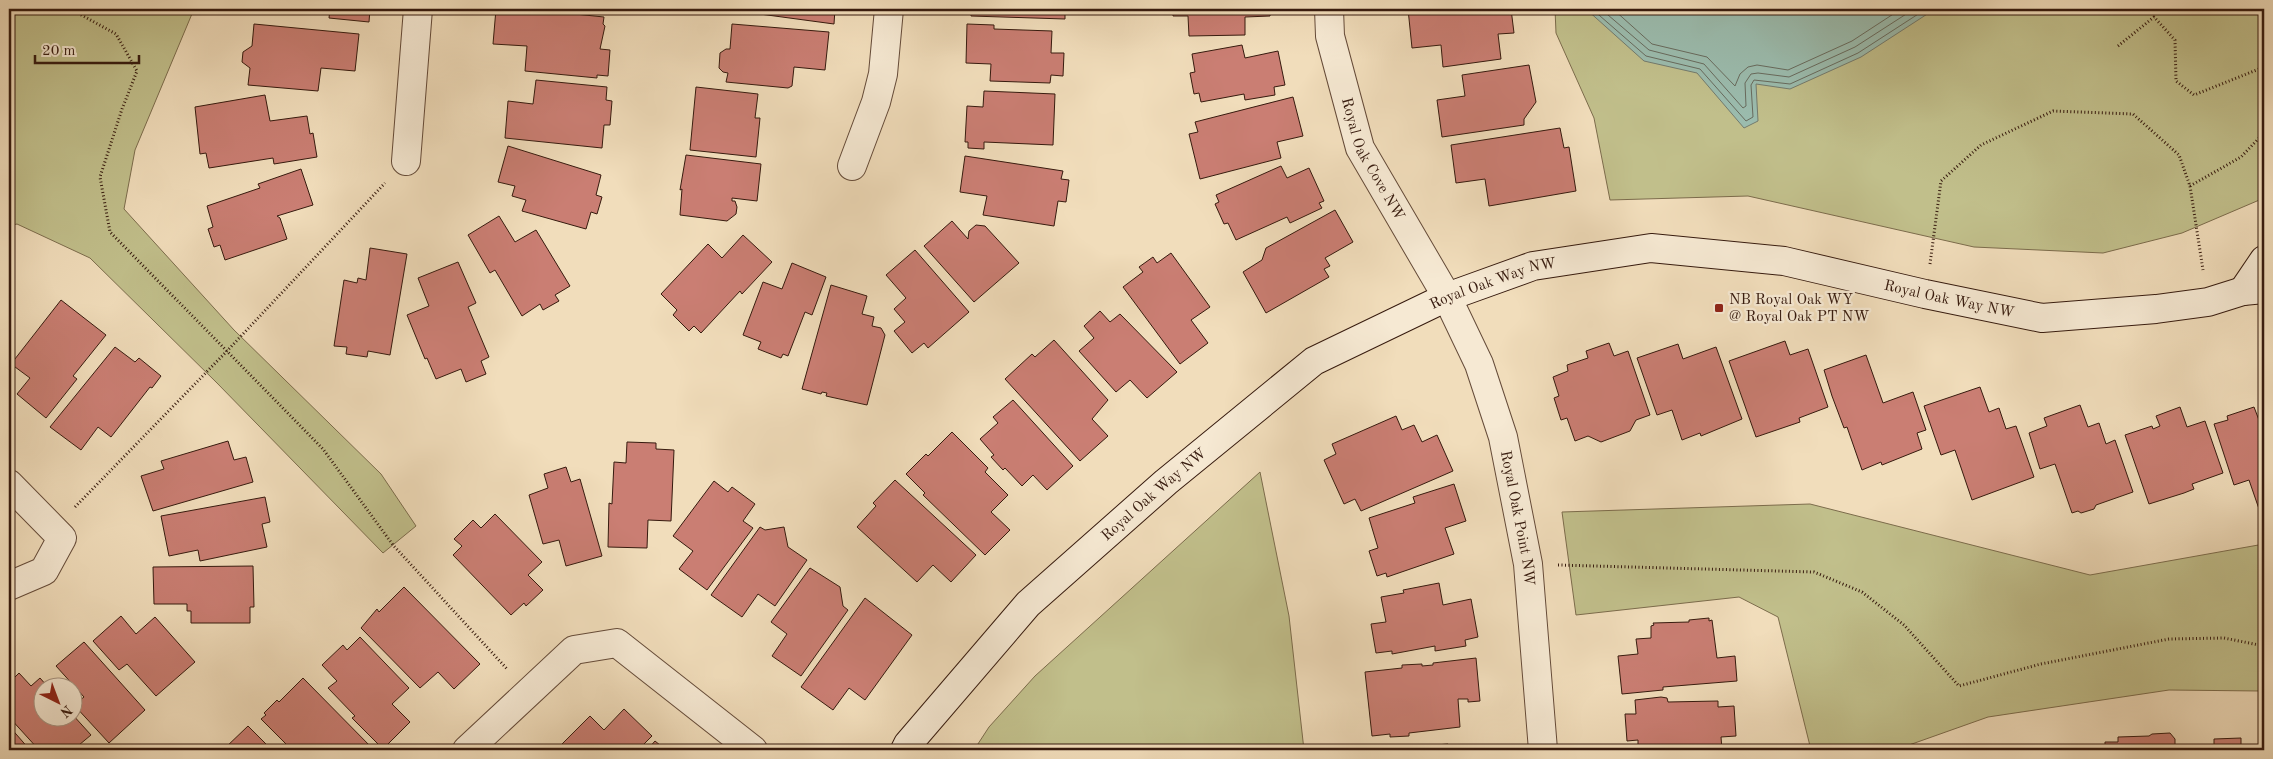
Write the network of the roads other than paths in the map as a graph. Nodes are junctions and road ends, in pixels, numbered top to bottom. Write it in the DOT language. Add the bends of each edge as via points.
graph roads {
  1 [pos="418,9"];
  2 [pos="889,9"];
  3 [pos="1329,9"];
  4 [pos="406,160"];
  5 [pos="852,166"];
  6 [pos="2264,260"];
  7 [pos="2254,290"];
  8 [pos="1447,297"];
  9 [pos="9,484"];
  10 [pos="9,586"];
  11 [pos="466,750"];
  12 [pos="753,750"];
  13 [pos="905,750"];
  14 [pos="1543,750"];
  1 -- 4 [label="street"];
  2 -- 5 [label="street" via="883,74"];
  3 -- 8 [label="street, Royal Oak Cove NW" via="1330,36 1360,148"];
  6 -- 7 [label="street, Royal Oak Way NW"];
  7 -- 8 [label="street, Royal Oak Way NW" via="2208,302 2156,309 2042,318 1784,261 1651,248 1532,266"];
  8 -- 13 [label="street, Royal Oak Way NW" via="1314,361 1166,482 1028,604"];
  8 -- 14 [label="street, Royal Oak Point NW" via="1479,364 1503,437 1528,564"];
  9 -- 10 [label="street" via="62,538 44,571"];
  11 -- 12 [label="street" via="574,650 617,643"];
}
